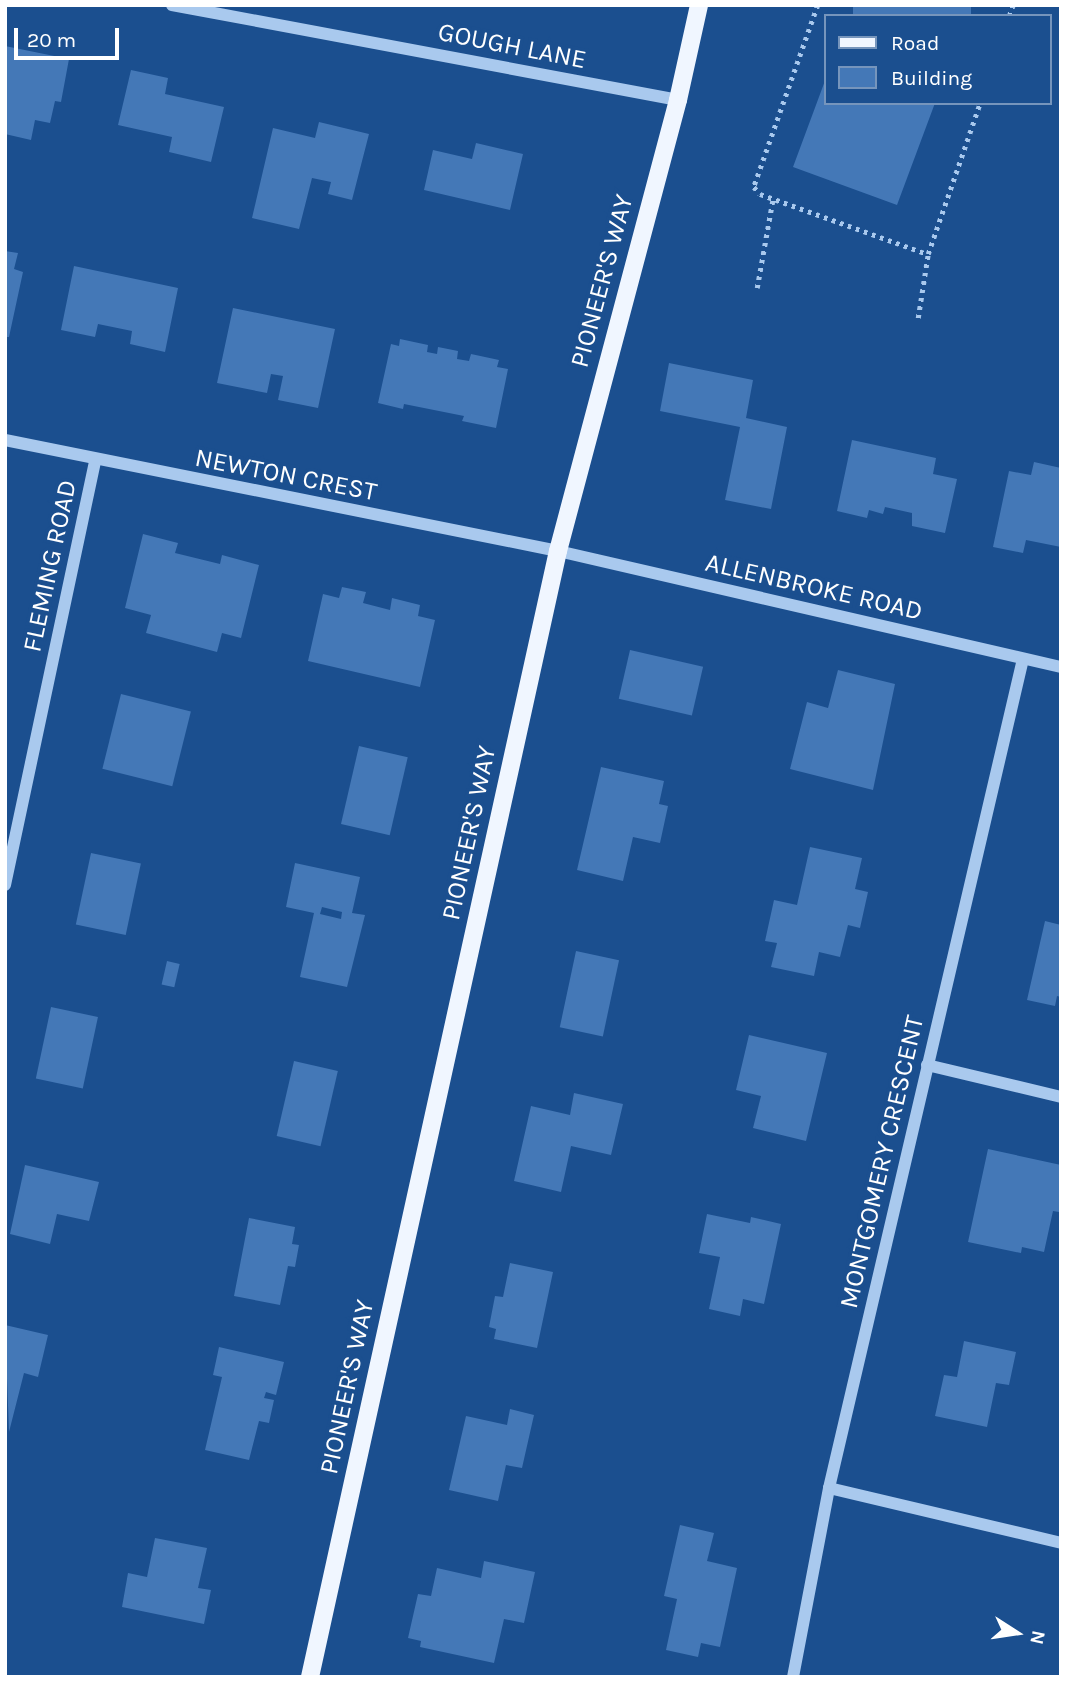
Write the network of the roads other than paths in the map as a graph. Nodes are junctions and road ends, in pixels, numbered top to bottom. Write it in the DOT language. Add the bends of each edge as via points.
graph roads {
  1 [pos="172,5"];
  2 [pos="699,5"];
  3 [pos="186,7"];
  4 [pos="678,100"];
  5 [pos="5,440"];
  6 [pos="95,461"];
  7 [pos="558,551"];
  8 [pos="1023,659"];
  9 [pos="1061,667"];
  10 [pos="5,885"];
  11 [pos="927,1065"];
  12 [pos="1061,1097"];
  13 [pos="830,1488"];
  14 [pos="1061,1543"];
  15 [pos="310,1677"];
  16 [pos="793,1677"];
  1 -- 3 [label="street, GOUGH LANE"];
  2 -- 4 [label="main road, PIONEER'S WAY"];
  3 -- 4 [label="street, GOUGH LANE"];
  4 -- 7 [label="main road, PIONEER'S WAY"];
  5 -- 6 [label="street, NEWTON CREST"];
  6 -- 7 [label="street, NEWTON CREST"];
  6 -- 10 [label="street, FLEMING ROAD"];
  7 -- 8 [label="street, ALLENBROKE ROAD"];
  7 -- 15 [label="main road, PIONEER'S WAY"];
  8 -- 9 [label="street, ALLENBROKE ROAD"];
  8 -- 11 [label="street, MONTGOMERY CRESCENT"];
  11 -- 12 [label="street"];
  11 -- 13 [label="street, MONTGOMERY CRESCENT"];
  13 -- 14 [label="street"];
  13 -- 16 [label="street, MONTGOMERY CRESCENT"];
}
